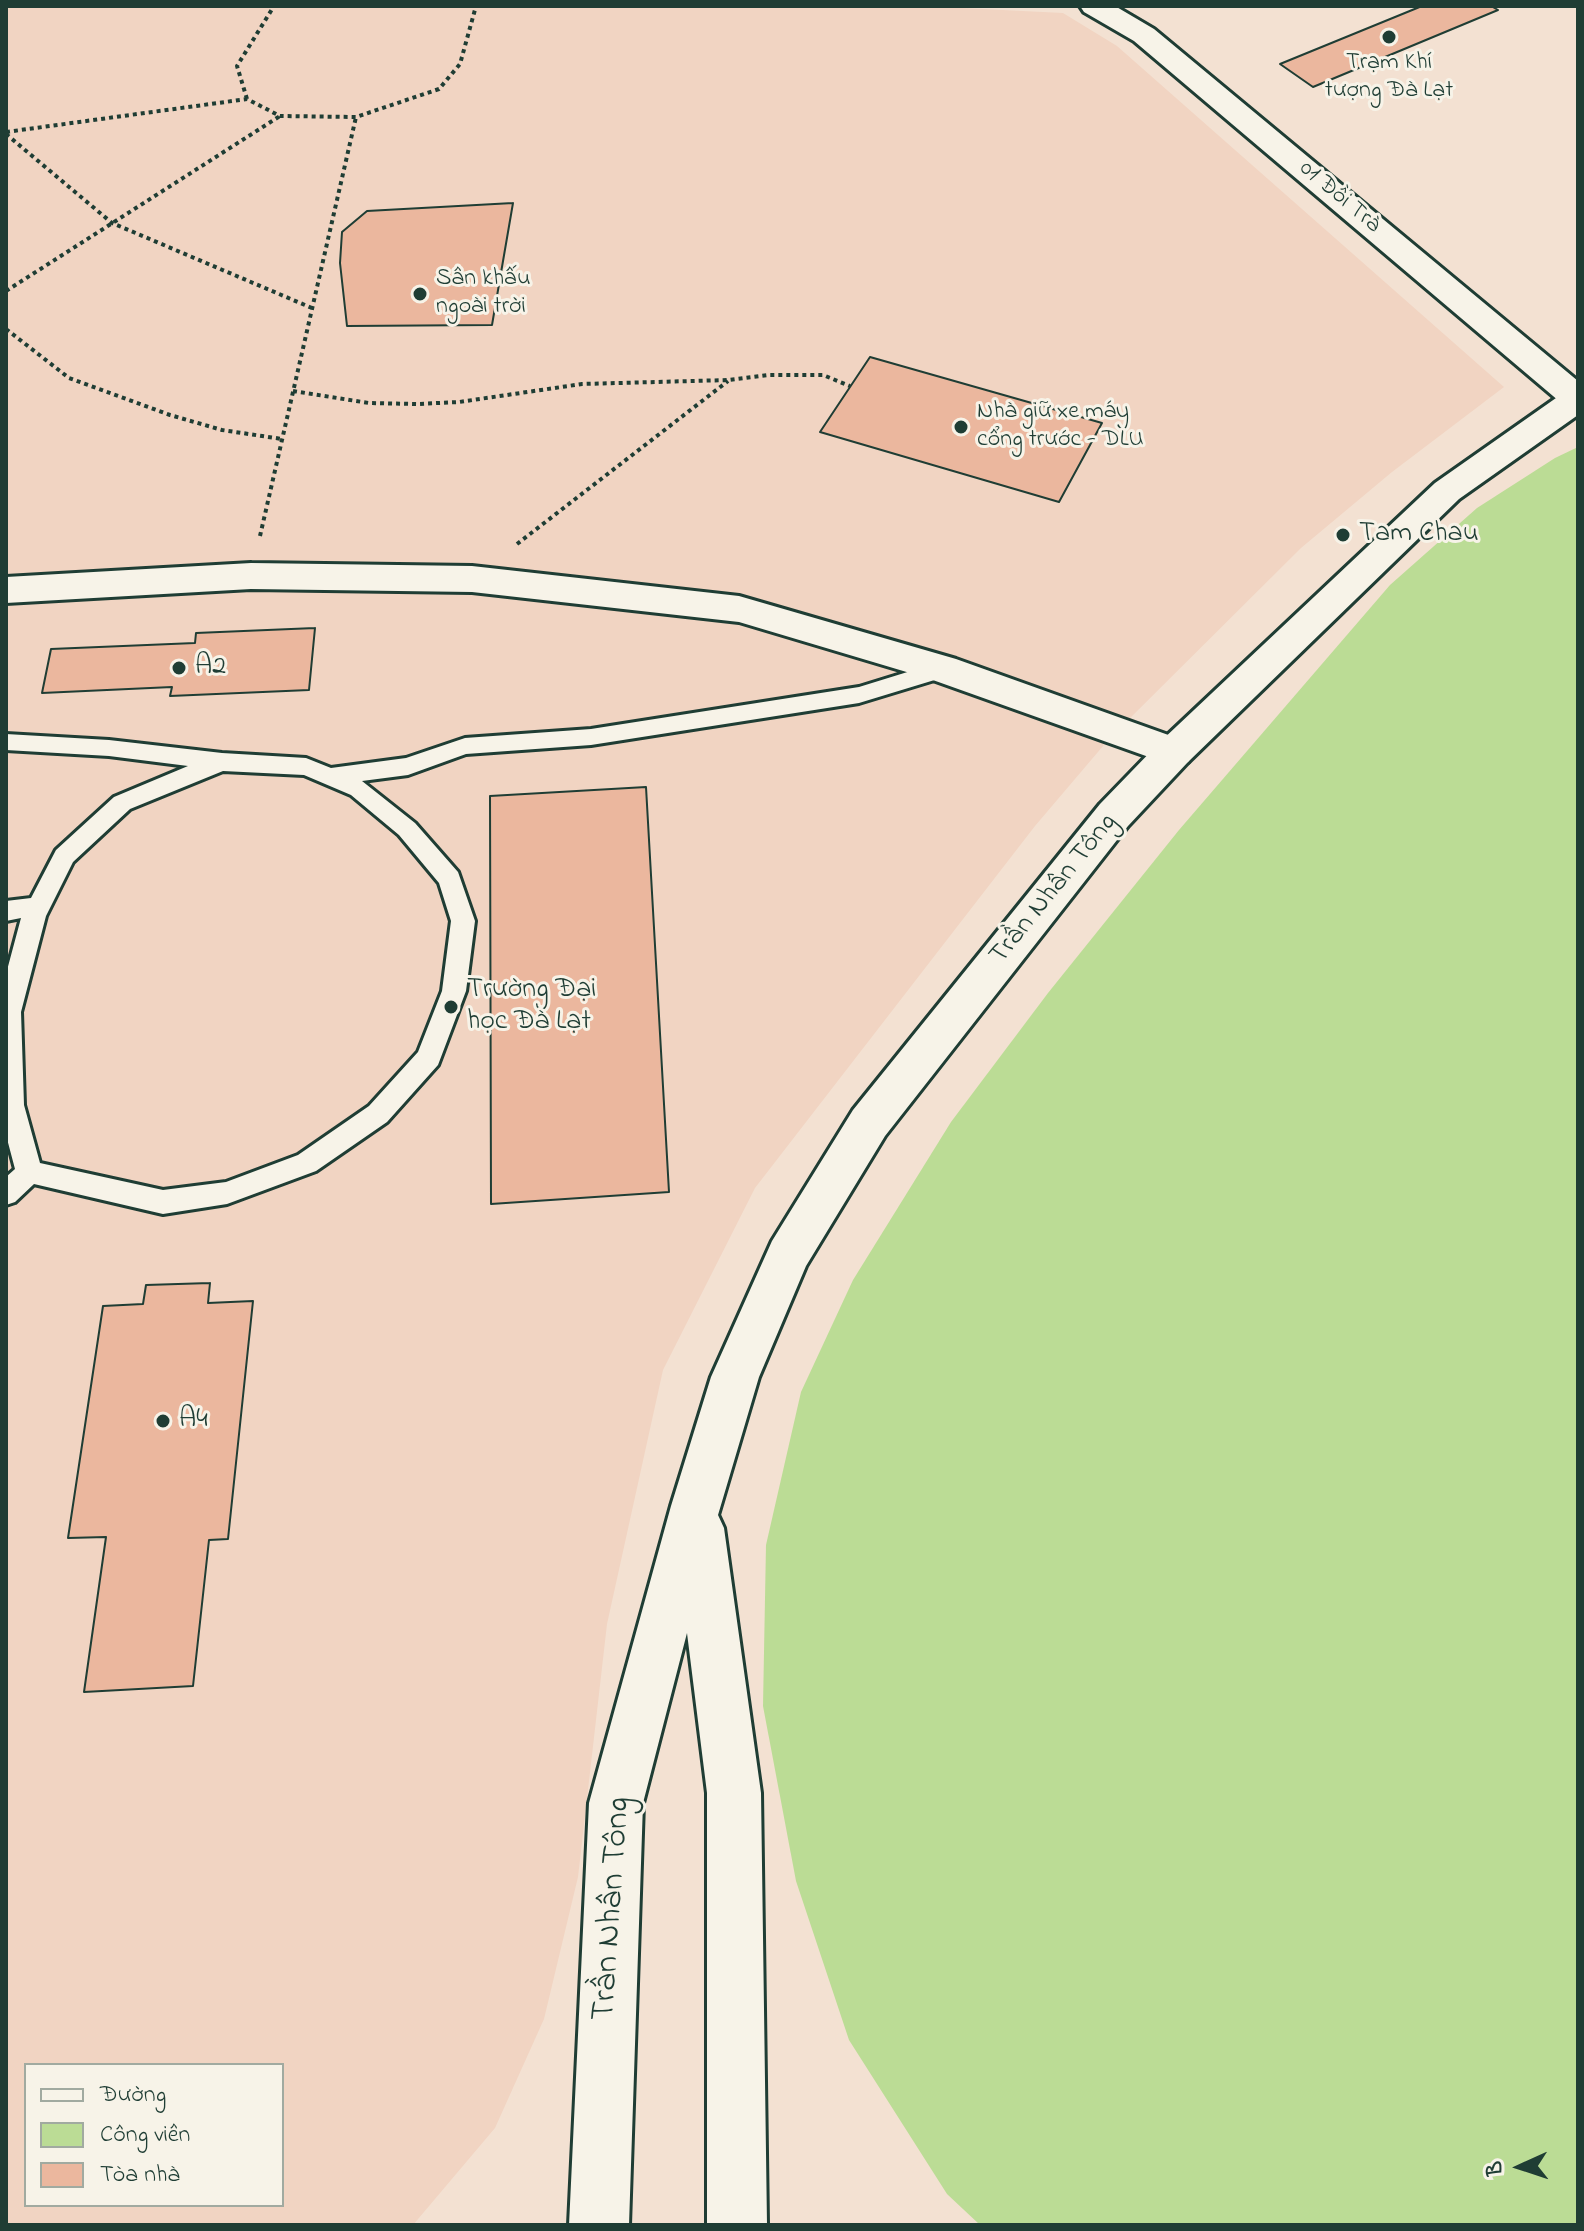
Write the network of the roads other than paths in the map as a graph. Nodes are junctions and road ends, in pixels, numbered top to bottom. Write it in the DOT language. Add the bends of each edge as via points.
graph roads {
  1 [pos="1094,6"];
  2 [pos="1578,399"];
  3 [pos="6,590"];
  4 [pos="943,669"];
  5 [pos="6,742"];
  6 [pos="1174,752"];
  7 [pos="222,762"];
  8 [pos="329,777"];
  9 [pos="40,906"];
  10 [pos="6,911"];
  11 [pos="29,1172"];
  12 [pos="6,1194"];
  13 [pos="696,1506"];
  14 [pos="599,2225"];
  15 [pos="737,2225"];
  1 -- 2 [label="main road, 01 Đồi Trà" via="1144,35"];
  2 -- 6 [label="main road, Trần Nhân Tông" via="1447,491"];
  3 -- 4 [label="main road" via="251,576 472,579 739,609"];
  4 -- 6 [label="main road"];
  4 -- 8 [label="lane" via="859,695 591,737 465,746 408,766"];
  5 -- 7 [label="lane"];
  6 -- 13 [label="main road, Trần Nhân Tông" via="1114,815 869,1123 788,1255 735,1377"];
  7 -- 8 [label="lane" via="306,767"];
  7 -- 9 [label="lane" via="122,803 64,856"];
  8 -- 11 [label="lane" via="359,789 407,829 450,879 463,921 454,991 429,1058 378,1114 307,1163 227,1193 163,1202"];
  9 -- 10 [label="lane"];
  9 -- 11 [label="lane" via="8,1012 11,1105"];
  11 -- 12 [label="lane"];
  13 -- 14 [label="main road, Trần Nhân Tông" via="616,1803"];
  13 -- 15 [label="main road, Trần Nhân Tông" via="734,1793"];
}
